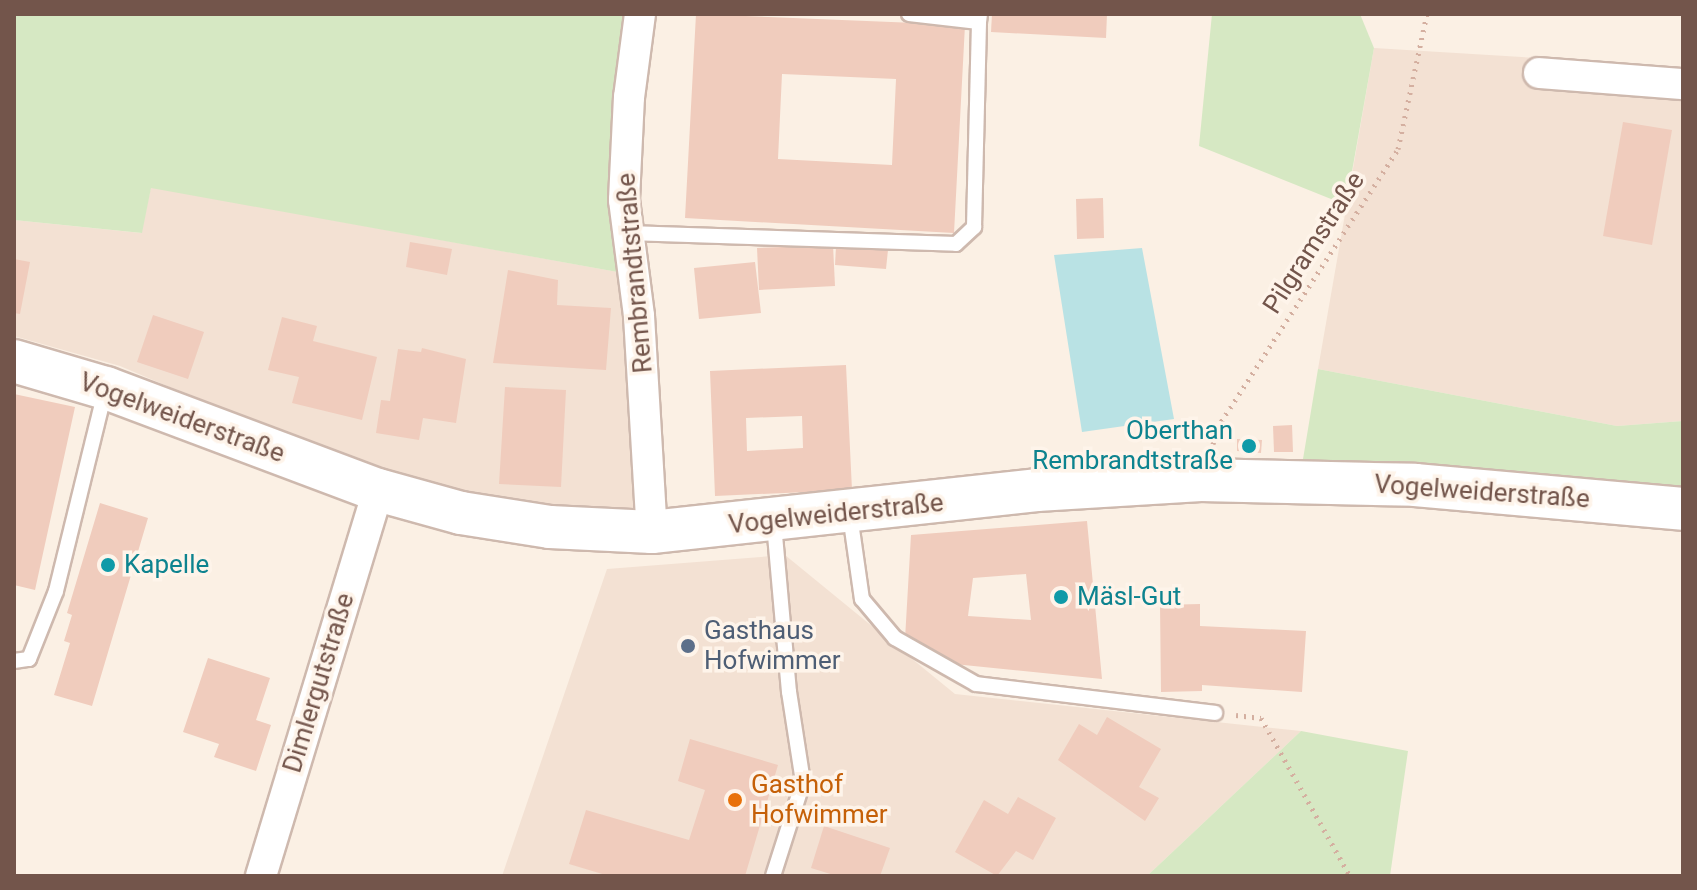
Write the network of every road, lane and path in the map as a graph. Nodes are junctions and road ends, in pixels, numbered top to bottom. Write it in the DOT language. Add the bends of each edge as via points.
graph roads {
  1 [pos="640,14"];
  2 [pos="909,14"];
  3 [pos="1427,14"];
  4 [pos="980,18"];
  5 [pos="1539,73"];
  6 [pos="1683,84"];
  7 [pos="628,233"];
  8 [pos="14,361"];
  9 [pos="106,388"];
  10 [pos="1201,480"];
  11 [pos="378,490"];
  12 [pos="1683,509"];
  13 [pos="850,514"];
  14 [pos="774,522"];
  15 [pos="652,532"];
  16 [pos="14,661"];
  17 [pos="1215,713"];
  18 [pos="261,876"];
  19 [pos="773,876"];
  20 [pos="1350,876"];
  1 -- 7 [label="street, Rembrandtstraße" via="629,97 624,200"];
  2 -- 4 [label="lane"];
  3 -- 10 [label="path, Pilgramstraße" via="1398,149 1217,428"];
  4 -- 7 [label="lane" via="974,227 956,244"];
  5 -- 6 [label="street"];
  7 -- 15 [label="street, Rembrandtstraße" via="639,316"];
  8 -- 9 [label="main road, Vogelweiderstraße"];
  9 -- 11 [label="main road, Vogelweiderstraße"];
  9 -- 16 [label="lane" via="56,591 29,659"];
  10 -- 12 [label="main road, Vogelweiderstraße" via="1415,485"];
  10 -- 13 [label="main road, Vogelweiderstraße" via="1037,490"];
  11 -- 15 [label="main road, Vogelweiderstraße" via="461,513 550,527"];
  11 -- 18 [label="street, Dimlergutstraße"];
  13 -- 14 [label="main road, Vogelweiderstraße"];
  13 -- 17 [label="lane" via="862,599 895,638 976,684"];
  14 -- 15 [label="main road, Vogelweiderstraße"];
  14 -- 19 [label="lane" via="803,782"];
  17 -- 20 [label="path" via="1261,718"];
}
